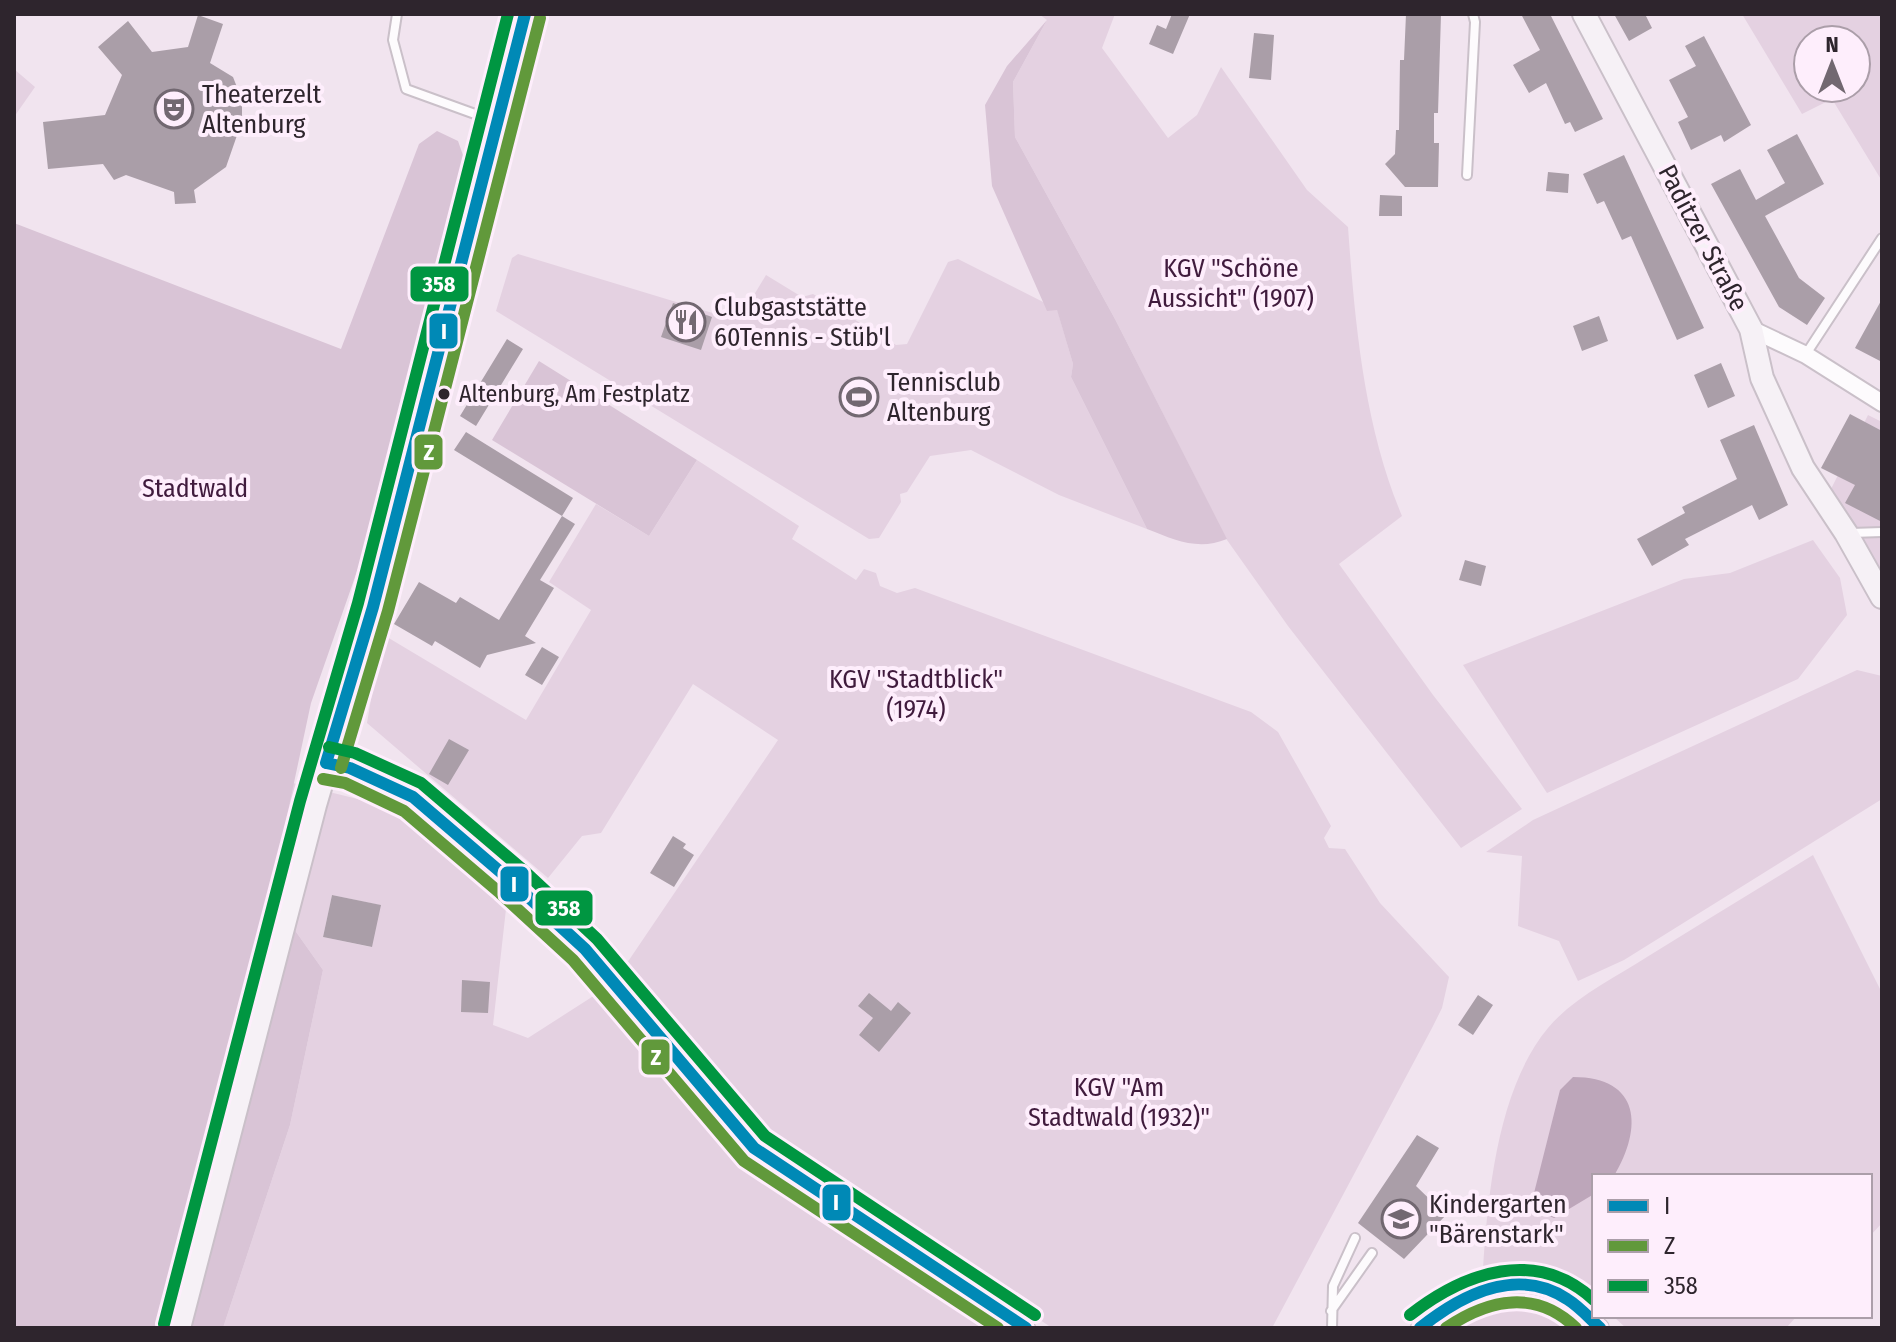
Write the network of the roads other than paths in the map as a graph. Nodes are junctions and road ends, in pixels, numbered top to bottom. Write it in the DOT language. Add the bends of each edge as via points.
graph roads {
  1 [pos="397,14"];
  2 [pos="525,14"];
  3 [pos="1473,14"];
  4 [pos="1584,14"];
  5 [pos="498,122"];
  6 [pos="1467,175"];
  7 [pos="1882,238"];
  8 [pos="1751,329"];
  9 [pos="1806,355"];
  10 [pos="1882,403"];
  11 [pos="1882,532"];
  12 [pos="1846,533"];
  13 [pos="1882,597"];
  14 [pos="326,763"];
  15 [pos="1355,1238"];
  16 [pos="1372,1253"];
  17 [pos="1330,1313"];
  18 [pos="179,1328"];
  19 [pos="1026,1328"];
  20 [pos="1332,1328"];
  21 [pos="1420,1328"];
  22 [pos="1600,1328"];
  1 -- 5 [label="lane" via="393,40 406,89"];
  2 -- 5 [label="street"];
  3 -- 6 [label="lane"];
  4 -- 8 [label="street, Paditzer Straße"];
  5 -- 14 [label="street" via="373,607"];
  7 -- 9 [label="lane"];
  8 -- 9 [label="street, Paditzer Straße"];
  8 -- 12 [label="street" via="1762,378 1803,468"];
  9 -- 10 [label="street, Paditzer Straße"];
  11 -- 12 [label="lane"];
  12 -- 13 [label="street"];
  14 -- 18 [label="street"];
  14 -- 19 [label="street" via="350,768 413,797 511,881 585,949 754,1148"];
  15 -- 17 [label="lane" via="1333,1286"];
  16 -- 17 [label="lane"];
  17 -- 20 [label="lane"];
  21 -- 22 [label="street" via="1467,1294 1505,1285 1563,1296"];
}
